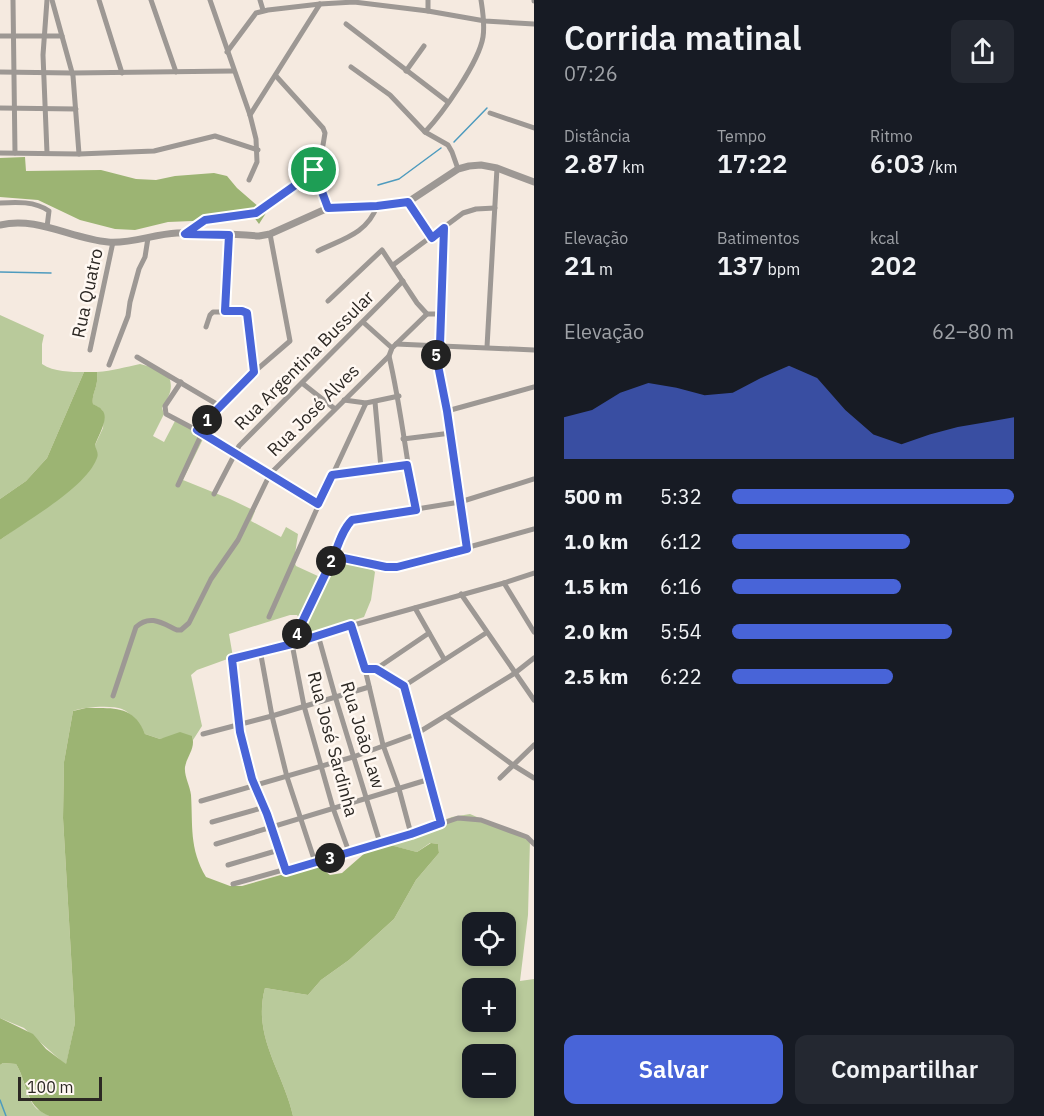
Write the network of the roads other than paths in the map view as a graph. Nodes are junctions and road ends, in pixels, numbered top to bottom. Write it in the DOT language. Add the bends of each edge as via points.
graph roads {
  1 [pos="14,0"];
  2 [pos="47,0"];
  3 [pos="52,0"];
  4 [pos="99,0"];
  5 [pos="151,0"];
  6 [pos="210,0"];
  7 [pos="260,0"];
  8 [pos="428,0"];
  9 [pos="481,0"];
  10 [pos="320,4"];
  11 [pos="263,10"];
  12 [pos="428,11"];
  13 [pos="485,21"];
  14 [pos="346,24"];
  15 [pos="534,24"];
  16 [pos="0,36"];
  17 [pos="14,36"];
  18 [pos="44,36"];
  19 [pos="62,36"];
  20 [pos="424,46"];
  21 [pos="227,52"];
  22 [pos="351,67"];
  23 [pos="233,71"];
  24 [pos="406,71"];
  25 [pos="0,72"];
  26 [pos="14,72"];
  27 [pos="44,72"];
  28 [pos="176,72"];
  29 [pos="72,73"];
  30 [pos="122,73"];
  31 [pos="276,76"];
  32 [pos="448,102"];
  33 [pos="0,108"];
  34 [pos="15,108"];
  35 [pos="45,109"];
  36 [pos="76,109"];
  37 [pos="490,113"];
  38 [pos="250,115"];
  39 [pos="534,128"];
  40 [pos="425,132"];
  41 [pos="258,150"];
  42 [pos="0,153"];
  43 [pos="15,153"];
  44 [pos="47,153"];
  45 [pos="79,153"];
  46 [pos="497,168"];
  47 [pos="458,169"];
  48 [pos="314,170"];
  49 [pos="249,180"];
  50 [pos="534,182"];
  51 [pos="408,202"];
  52 [pos="0,203"];
  53 [pos="377,206"];
  54 [pos="328,208"];
  55 [pos="495,208"];
  56 [pos="0,225"];
  57 [pos="47,227"];
  58 [pos="444,228"];
  59 [pos="185,234"];
  60 [pos="270,234"];
  61 [pos="229,235"];
  62 [pos="148,238"];
  63 [pos="432,238"];
  64 [pos="113,242"];
  65 [pos="318,251"];
  66 [pos="393,265"];
  67 [pos="403,281"];
  68 [pos="328,301"];
  69 [pos="225,311"];
  70 [pos="427,314"];
  71 [pos="441,314"];
  72 [pos="363,322"];
  73 [pos="206,327"];
  74 [pos="437,345"];
  75 [pos="394,346"];
  76 [pos="487,347"];
  77 [pos="90,350"];
  78 [pos="534,350"];
  79 [pos="389,356"];
  80 [pos="137,357"];
  81 [pos="109,365"];
  82 [pos="254,372"];
  83 [pos="181,382"];
  84 [pos="302,383"];
  85 [pos="534,387"];
  86 [pos="399,396"];
  87 [pos="344,400"];
  88 [pos="375,402"];
  89 [pos="366,403"];
  90 [pos="220,406"];
  91 [pos="335,409"];
  92 [pos="447,411"];
  93 [pos="200,431"];
  94 [pos="450,433"];
  95 [pos="403,440"];
  96 [pos="234,452"];
  97 [pos="407,465"];
  98 [pos="381,468"];
  99 [pos="270,474"];
  100 [pos="332,475"];
  101 [pos="534,479"];
  102 [pos="178,485"];
  103 [pos="214,494"];
  104 [pos="460,502"];
  105 [pos="318,504"];
  106 [pos="416,510"];
  107 [pos="534,529"];
  108 [pos="467,549"];
  109 [pos="334,556"];
  110 [pos="534,573"];
  111 [pos="504,583"];
  112 [pos="461,594"];
  113 [pos="415,608"];
  114 [pos="269,617"];
  115 [pos="351,625"];
  116 [pos="534,632"];
  117 [pos="429,633"];
  118 [pos="486,633"];
  119 [pos="318,635"];
  120 [pos="292,644"];
  121 [pos="260,651"];
  122 [pos="534,658"];
  123 [pos="444,659"];
  124 [pos="365,669"];
  125 [pos="376,669"];
  126 [pos="515,673"];
  127 [pos="404,686"];
  128 [pos="369,687"];
  129 [pos="113,696"];
  130 [pos="335,696"];
  131 [pos="534,700"];
  132 [pos="304,706"];
  133 [pos="272,716"];
  134 [pos="446,716"];
  135 [pos="239,725"];
  136 [pos="203,734"];
  137 [pos="416,734"];
  138 [pos="383,745"];
  139 [pos="534,745"];
  140 [pos="353,757"];
  141 [pos="513,765"];
  142 [pos="322,766"];
  143 [pos="287,777"];
  144 [pos="500,778"];
  145 [pos="534,778"];
  146 [pos="430,779"];
  147 [pos="255,785"];
  148 [pos="399,789"];
  149 [pos="366,799"];
  150 [pos="201,801"];
  151 [pos="264,807"];
  152 [pos="333,808"];
  153 [pos="302,819"];
  154 [pos="212,822"];
  155 [pos="441,823"];
  156 [pos="272,828"];
  157 [pos="411,834"];
  158 [pos="380,843"];
  159 [pos="216,844"];
  160 [pos="534,844"];
  161 [pos="279,850"];
  162 [pos="349,852"];
  163 [pos="315,862"];
  164 [pos="228,865"];
  165 [pos="286,871"];
  166 [pos="233,884"];
  1 -- 17 [label="street"];
  2 -- 18 [label="street"];
  3 -- 19 [label="street"];
  4 -- 30 [label="street"];
  5 -- 28 [label="street"];
  6 -- 21 [label="street"];
  7 -- 11 [label="street"];
  8 -- 12 [label="street"];
  9 -- 13 [label="street"];
  10 -- 11 [label="street"];
  10 -- 12 [label="street" via="354,2"];
  10 -- 31 [label="street"];
  11 -- 21 [label="street" via="252,16"];
  12 -- 13 [label="street"];
  13 -- 15 [label="street"];
  13 -- 32 [label="street" via="482,45"];
  14 -- 24 [label="street"];
  16 -- 17 [label="street"];
  17 -- 18 [label="street"];
  17 -- 26 [label="street"];
  18 -- 19 [label="street"];
  18 -- 27 [label="street"];
  19 -- 29 [label="street"];
  20 -- 24 [label="street"];
  21 -- 23 [label="street"];
  22 -- 40 [label="street" via="390,95"];
  23 -- 28 [label="street"];
  23 -- 38 [label="street"];
  24 -- 32 [label="street"];
  25 -- 26 [label="street"];
  26 -- 27 [label="street"];
  26 -- 34 [label="street"];
  27 -- 29 [label="street"];
  27 -- 35 [label="street"];
  28 -- 30 [label="street"];
  29 -- 30 [label="street"];
  29 -- 36 [label="street"];
  31 -- 38 [label="street"];
  31 -- 48 [label="street" via="323,128 323,145"];
  32 -- 40 [label="street"];
  33 -- 34 [label="street"];
  34 -- 35 [label="street"];
  34 -- 43 [label="street"];
  35 -- 36 [label="street"];
  35 -- 44 [label="street"];
  36 -- 45 [label="street"];
  37 -- 39 [label="street"];
  38 -- 41 [label="street"];
  40 -- 47 [label="street" via="447,145"];
  41 -- 45 [label="street" via="221,137 208,137 159,150"];
  41 -- 49 [label="street"];
  42 -- 43 [label="street"];
  43 -- 44 [label="street"];
  44 -- 45 [label="street"];
  46 -- 47 [label="street" via="481,165"];
  46 -- 50 [label="street"];
  46 -- 55 [label="street"];
  47 -- 51 [label="street"];
  48 -- 54 [label="street"];
  48 -- 59 [label="street" via="256,213 205,220"];
  51 -- 53 [label="street"];
  51 -- 63 [label="street"];
  52 -- 57 [label="street" via="46,208"];
  53 -- 54 [label="street"];
  53 -- 65 [label="street" via="369,224"];
  54 -- 60 [label="street"];
  55 -- 58 [label="street" via="463,213"];
  55 -- 76 [label="street"];
  56 -- 57 [label="street"];
  57 -- 64 [label="street"];
  58 -- 63 [label="street"];
  58 -- 71 [label="street"];
  59 -- 61 [label="street"];
  59 -- 62 [label="street"];
  60 -- 61 [label="street"];
  60 -- 82 [label="street" via="290,341"];
  61 -- 69 [label="street"];
  62 -- 64 [label="street"];
  62 -- 81 [label="street" via="128,316"];
  63 -- 66 [label="street"];
  64 -- 77 [label="street, Rua Quatro"];
  66 -- 67 [label="street"];
  66 -- 68 [label="street" via="380,251"];
  67 -- 70 [label="street"];
  67 -- 72 [label="street, Rua Argentina Bussular"];
  69 -- 73 [label="street" via="211,314"];
  69 -- 82 [label="street" via="247,313"];
  70 -- 71 [label="street"];
  70 -- 75 [label="street, Rua José Alves"];
  71 -- 74 [label="street"];
  72 -- 75 [label="street"];
  72 -- 84 [label="street, Rua Argentina Bussular"];
  74 -- 75 [label="street"];
  74 -- 76 [label="street"];
  74 -- 92 [label="street"];
  75 -- 79 [label="street, Rua José Alves"];
  76 -- 78 [label="street"];
  79 -- 86 [label="street"];
  79 -- 87 [label="street, Rua José Alves"];
  80 -- 83 [label="street"];
  82 -- 90 [label="street"];
  83 -- 90 [label="street"];
  83 -- 93 [label="street" via="165,412"];
  84 -- 91 [label="street"];
  84 -- 96 [label="street, Rua Argentina Bussular"];
  85 -- 92 [label="street"];
  86 -- 88 [label="street"];
  86 -- 95 [label="street"];
  87 -- 89 [label="street"];
  87 -- 91 [label="street, Rua José Alves"];
  88 -- 89 [label="street"];
  88 -- 98 [label="street"];
  89 -- 100 [label="street"];
  90 -- 93 [label="street"];
  91 -- 99 [label="street, Rua José Alves"];
  92 -- 94 [label="street"];
  93 -- 96 [label="street"];
  93 -- 102 [label="street"];
  94 -- 95 [label="street"];
  94 -- 104 [label="street"];
  95 -- 97 [label="street"];
  96 -- 99 [label="street"];
  96 -- 103 [label="street, Rua Argentina Bussular"];
  97 -- 98 [label="street"];
  97 -- 106 [label="street"];
  98 -- 100 [label="street"];
  99 -- 105 [label="street"];
  99 -- 129 [label="street, Rua José Alves" via="238,540 211,579 189,623 177,630 151,619 136,627"];
  100 -- 105 [label="street"];
  101 -- 104 [label="street"];
  104 -- 106 [label="street"];
  104 -- 108 [label="street"];
  105 -- 114 [label="street"];
  106 -- 109 [label="street" via="355,519 349,523"];
  107 -- 108 [label="street"];
  108 -- 109 [label="street" via="397,567"];
  109 -- 120 [label="street"];
  110 -- 111 [label="street"];
  111 -- 112 [label="street"];
  111 -- 116 [label="street"];
  112 -- 113 [label="street"];
  112 -- 118 [label="street"];
  113 -- 115 [label="street"];
  113 -- 117 [label="street"];
  115 -- 119 [label="street"];
  115 -- 124 [label="street"];
  117 -- 123 [label="street"];
  117 -- 125 [label="street"];
  118 -- 123 [label="street"];
  118 -- 126 [label="street"];
  119 -- 120 [label="street"];
  119 -- 130 [label="street, Rua João Law"];
  120 -- 121 [label="street"];
  120 -- 132 [label="street, Rua José Sardinha"];
  121 -- 133 [label="street"];
  121 -- 135 [label="street" via="231,662"];
  122 -- 126 [label="street"];
  123 -- 127 [label="street"];
  124 -- 125 [label="street"];
  124 -- 128 [label="street"];
  125 -- 127 [label="street"];
  126 -- 131 [label="street"];
  126 -- 134 [label="street"];
  127 -- 137 [label="street"];
  128 -- 130 [label="street"];
  128 -- 138 [label="street"];
  130 -- 132 [label="street"];
  130 -- 140 [label="street, Rua João Law"];
  132 -- 133 [label="street"];
  132 -- 142 [label="street, Rua José Sardinha"];
  133 -- 135 [label="street"];
  133 -- 143 [label="street"];
  134 -- 137 [label="street"];
  134 -- 141 [label="street"];
  135 -- 136 [label="street"];
  135 -- 147 [label="street"];
  137 -- 138 [label="street"];
  137 -- 146 [label="street"];
  138 -- 140 [label="street"];
  138 -- 148 [label="street"];
  139 -- 141 [label="street"];
  140 -- 142 [label="street"];
  140 -- 149 [label="street, Rua João Law"];
  141 -- 144 [label="street"];
  141 -- 145 [label="street"];
  142 -- 143 [label="street"];
  142 -- 152 [label="street, Rua José Sardinha"];
  143 -- 147 [label="street"];
  143 -- 153 [label="street"];
  146 -- 148 [label="street"];
  146 -- 155 [label="street"];
  147 -- 150 [label="street"];
  147 -- 151 [label="street"];
  148 -- 149 [label="street"];
  148 -- 157 [label="street"];
  149 -- 152 [label="street"];
  149 -- 158 [label="street, Rua João Law"];
  151 -- 154 [label="street"];
  151 -- 156 [label="street"];
  152 -- 153 [label="street"];
  152 -- 162 [label="street, Rua José Sardinha"];
  153 -- 156 [label="street"];
  153 -- 163 [label="street"];
  155 -- 157 [label="street"];
  155 -- 160 [label="street" via="458,818 481,820 527,837"];
  156 -- 159 [label="street"];
  156 -- 161 [label="street"];
  157 -- 158 [label="street"];
  158 -- 162 [label="street"];
  161 -- 164 [label="street"];
  161 -- 165 [label="street"];
  162 -- 163 [label="street"];
  163 -- 165 [label="street"];
  165 -- 166 [label="street"];
}
